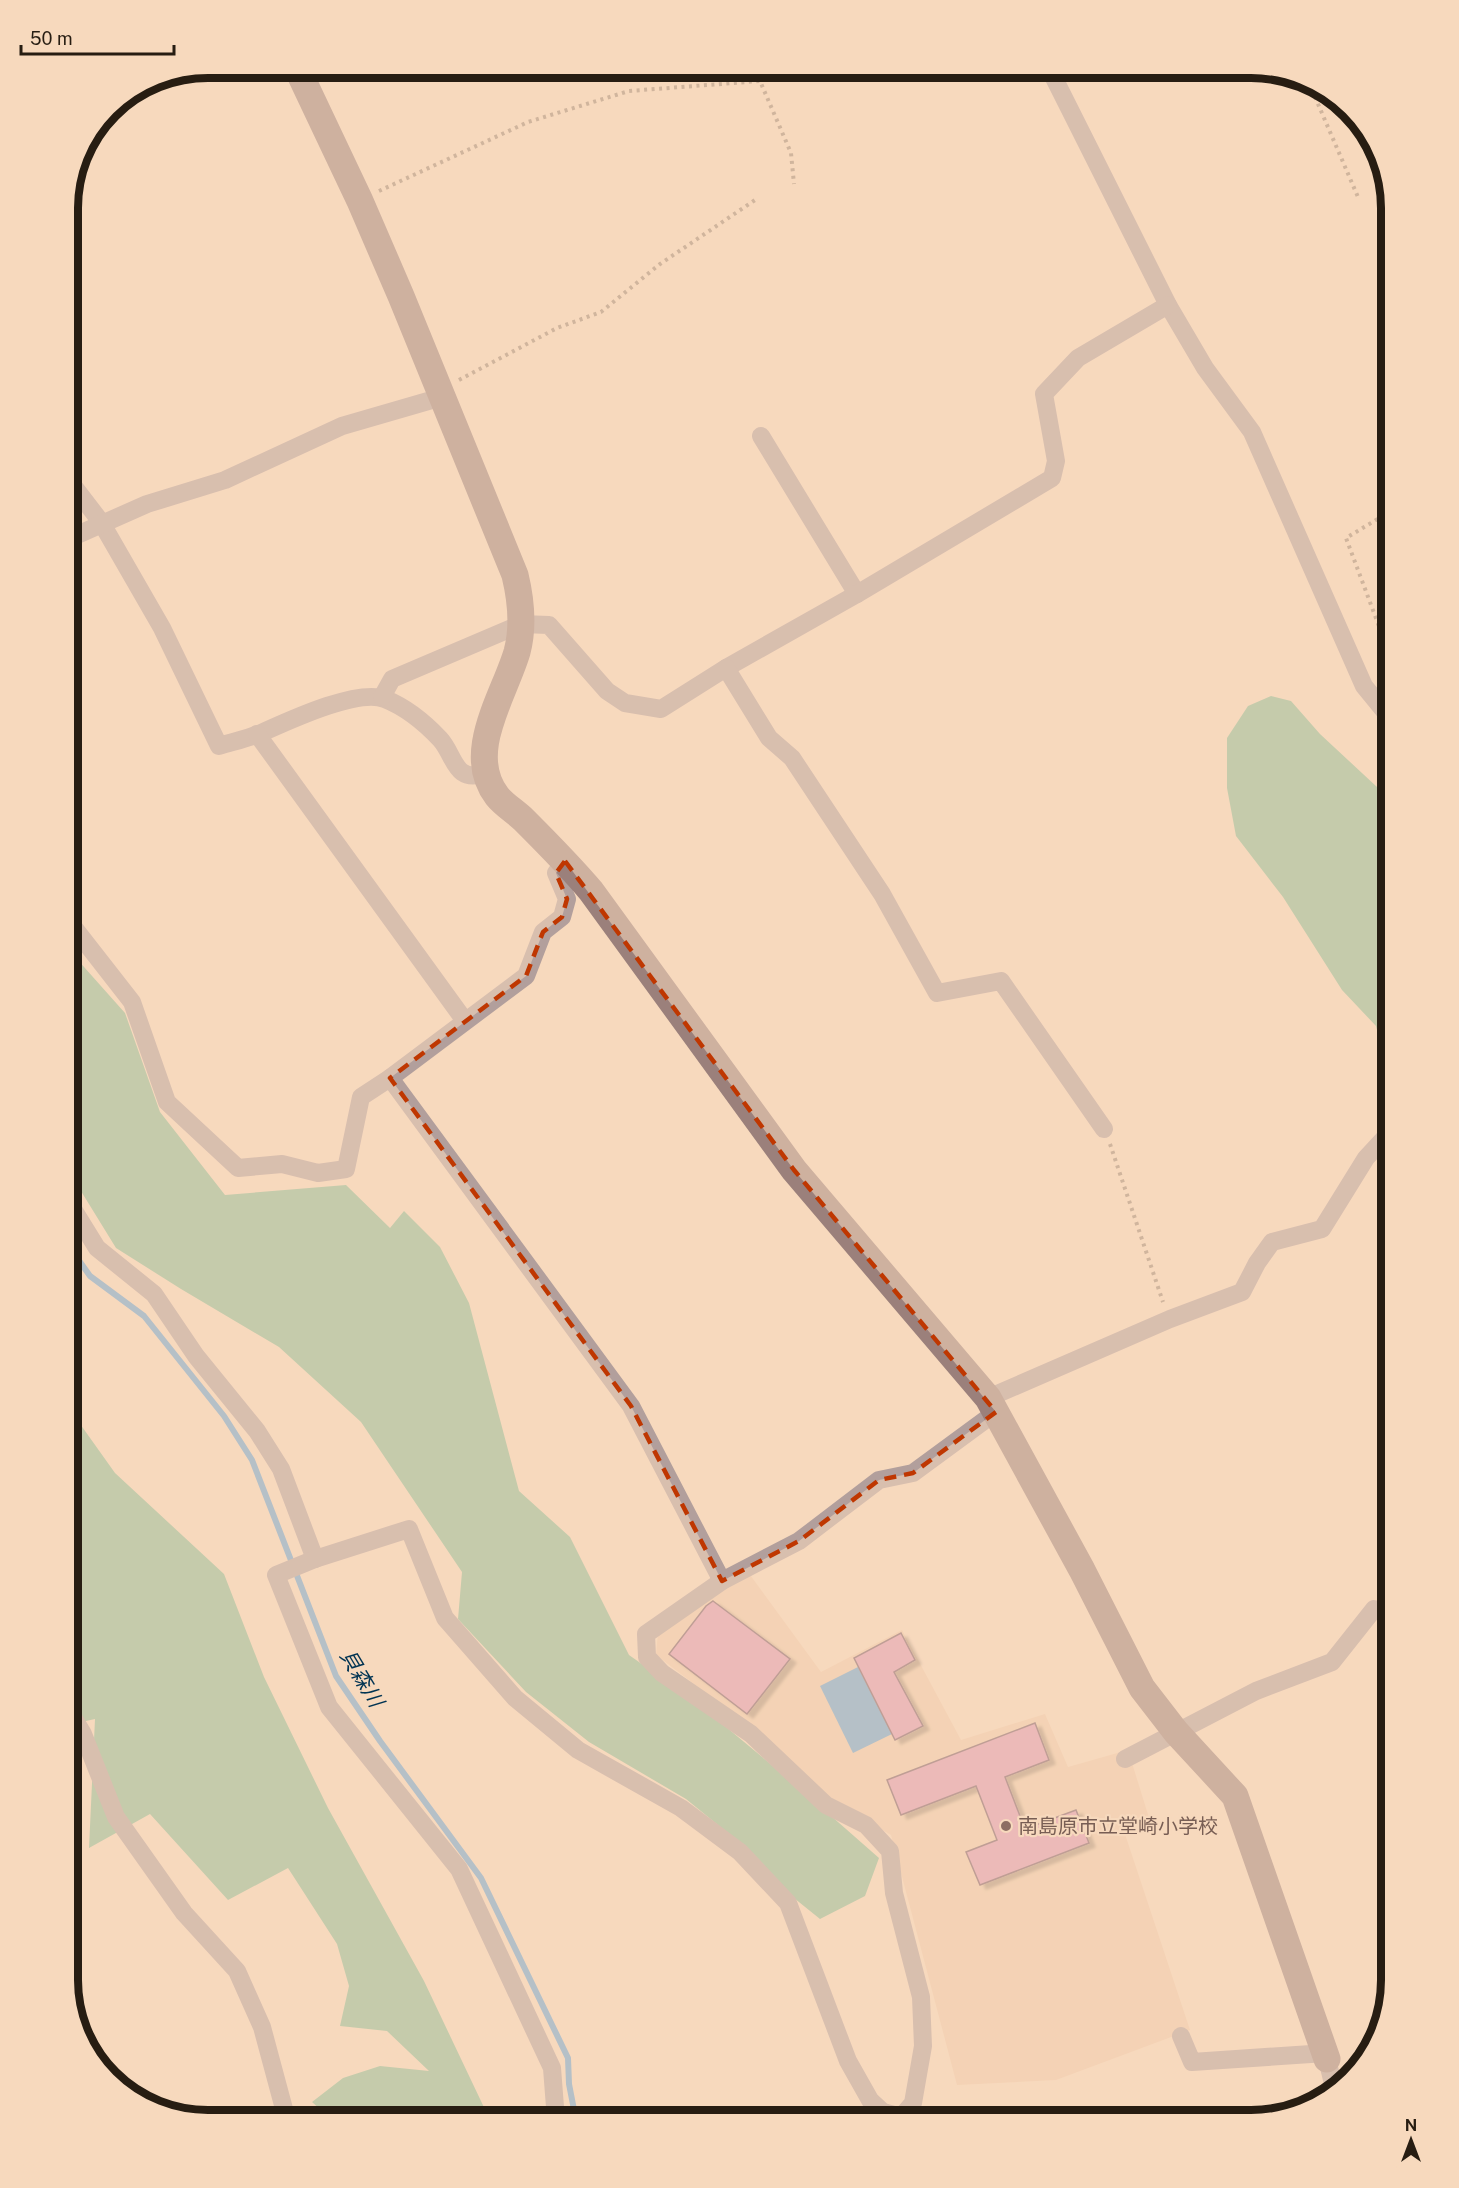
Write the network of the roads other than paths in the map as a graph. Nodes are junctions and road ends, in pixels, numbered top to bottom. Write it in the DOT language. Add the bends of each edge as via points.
graph roads {
  1 [pos="302,78"];
  2 [pos="1054,78"];
  3 [pos="1168,304"];
  4 [pos="441,393"];
  5 [pos="761,436"];
  6 [pos="78,492"];
  7 [pos="101,522"];
  8 [pos="78,534"];
  9 [pos="858,594"];
  10 [pos="521,624"];
  11 [pos="726,668"];
  12 [pos="382,698"];
  13 [pos="1381,705"];
  14 [pos="257,735"];
  15 [pos="485,772"];
  16 [pos="565,861"];
  17 [pos="78,933"];
  18 [pos="465,1022"];
  19 [pos="390,1078"];
  20 [pos="1104,1130"];
  21 [pos="1381,1142"];
  22 [pos="78,1217"];
  23 [pos="992,1405"];
  24 [pos="310,1561"];
  25 [pos="722,1581"];
  26 [pos="1381,1611"];
  27 [pos="78,1726"];
  28 [pos="1176,1732"];
  29 [pos="1125,1760"];
  30 [pos="1181,2036"];
  31 [pos="1327,2056"];
  32 [pos="1333,2080"];
  33 [pos="284,2110"];
  34 [pos="555,2110"];
  35 [pos="881,2110"];
  36 [pos="907,2110"];
  1 -- 4 [label="street" via="360,201"];
  2 -- 3 [label="street"];
  3 -- 9 [label="street" via="1078,358 1044,393 1056,461 1052,478"];
  3 -- 13 [label="street" via="1205,368 1252,432 1364,686"];
  4 -- 7 [label="street" via="342,426 225,480"];
  4 -- 10 [label="street" via="514,575"];
  5 -- 9 [label="street"];
  6 -- 7 [label="street"];
  7 -- 8 [label="street"];
  7 -- 14 [label="street" via="162,628 219,746"];
  9 -- 11 [label="street"];
  10 -- 11 [label="street" via="549,626 607,691 625,703 661,709"];
  10 -- 12 [label="street" via="392,679"];
  10 -- 15 [label="street" via="517,651 486,737"];
  11 -- 20 [label="street" via="769,738 792,758 875,885 937,993 1000,981"];
  12 -- 14 [label="street" via="362,696 282,722"];
  12 -- 15 [label="street" via="403,708 441,740 455,766 465,774"];
  14 -- 18 [label="street"];
  15 -- 16 [label="street" via="497,796"];
  16 -- 18 [label="street" via="556,873 567,899 562,917 543,932 526,976"];
  16 -- 23 [label="street" via="591,891 794,1170"];
  17 -- 19 [label="street" via="132,1002 167,1102 238,1168 282,1164 318,1173 346,1168 362,1097"];
  18 -- 19 [label="street"];
  19 -- 25 [label="street" via="631,1406"];
  21 -- 23 [label="street" via="1366,1158 1322,1229 1272,1242 1242,1292 1170,1319"];
  22 -- 24 [label="street" via="97,1248 154,1294 196,1356 257,1431 281,1469"];
  23 -- 25 [label="street" via="913,1473 879,1480 799,1541"];
  23 -- 28 [label="street" via="1142,1688"];
  24 -- 34 [label="street" via="276,1575 329,1707 459,1869 552,2068"];
  24 -- 35 [label="street" via="409,1529 445,1618 515,1698 578,1750 681,1808 740,1852 788,1904 848,2061 870,2100"];
  25 -- 36 [label="street" via="646,1634 647,1657 662,1673 751,1734 826,1805 866,1825 890,1851 894,1893 921,1997 923,2046 913,2103"];
  26 -- 28 [label="street" via="1374,1609 1332,1662 1256,1691"];
  27 -- 33 [label="street" via="116,1817 184,1913 237,1971 262,2027"];
  28 -- 29 [label="street"];
  28 -- 31 [label="street" via="1235,1796"];
  30 -- 31 [label="street" via="1192,2062"];
  31 -- 32 [label="street"];
}
